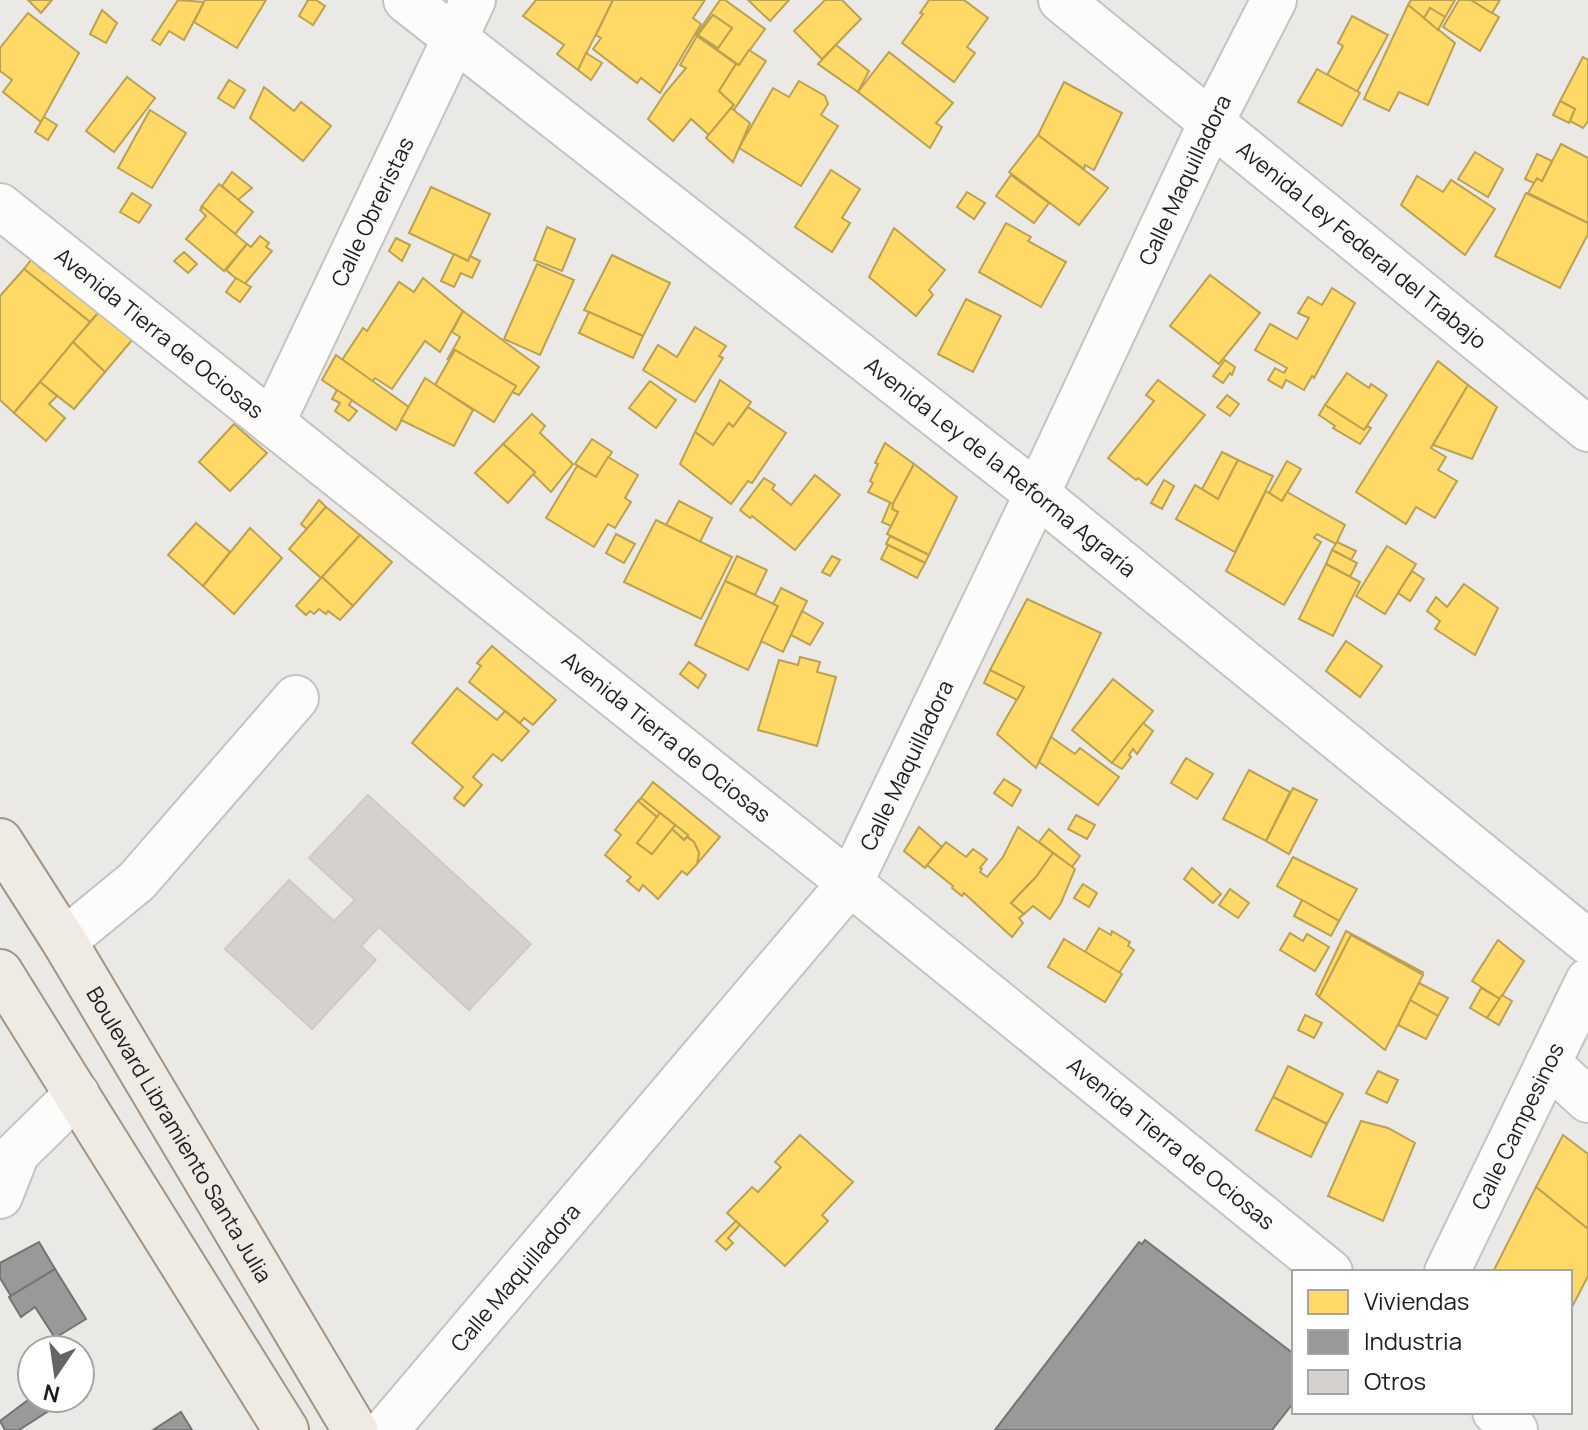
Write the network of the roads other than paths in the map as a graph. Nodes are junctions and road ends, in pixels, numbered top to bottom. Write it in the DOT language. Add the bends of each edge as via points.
graph roads {
  1 [pos="406,0"];
  2 [pos="473,0"];
  3 [pos="1061,0"];
  4 [pos="1274,0"];
  5 [pos="455,39"];
  6 [pos="1211,123"];
  7 [pos="0,206"];
  8 [pos="272,423"];
  9 [pos="1588,429"];
  10 [pos="1037,494"];
  11 [pos="296,698"];
  12 [pos="0,841"];
  13 [pos="850,883"];
  14 [pos="64,941"];
  15 [pos="1588,942"];
  16 [pos="0,972"];
  17 [pos="1588,981"];
  18 [pos="1548,1063"];
  19 [pos="77,1094"];
  20 [pos="1588,1100"];
  21 [pos="0,1196"];
  22 [pos="1328,1270"];
  23 [pos="1448,1270"];
  24 [pos="1491,1414"];
  25 [pos="1495,1414"];
  26 [pos="286,1430"];
  27 [pos="355,1430"];
  28 [pos="386,1430"];
  29 [pos="1471,1430"];
  30 [pos="1515,1430"];
  1 -- 5 [label="street, Avenida Ley de la Reforma Agraría"];
  2 -- 5 [label="street, Calle Obreristas"];
  3 -- 6 [label="street, Avenida Ley Federal del Trabajo"];
  4 -- 6 [label="street, Calle Maquilladora"];
  5 -- 8 [label="street, Calle Obreristas"];
  5 -- 10 [label="street, Avenida Ley de la Reforma Agraría"];
  6 -- 9 [label="street, Avenida Ley Federal del Trabajo"];
  6 -- 10 [label="street, Calle Maquilladora"];
  7 -- 8 [label="street, Avenida Tierra de Ociosas"];
  8 -- 13 [label="street, Avenida Tierra de Ociosas"];
  10 -- 13 [label="street, Calle Maquilladora"];
  10 -- 15 [label="street, Avenida Ley de la Reforma Agraría"];
  11 -- 14 [label="street" via="137,881"];
  12 -- 14 [label="main road, Boulevard Libramiento Santa Julia"];
  13 -- 22 [label="street, Avenida Tierra de Ociosas"];
  13 -- 28 [label="street, Calle Maquilladora"];
  14 -- 27 [label="main road, Boulevard Libramiento Santa Julia"];
  16 -- 19 [label="main road"];
  17 -- 18 [label="street, Calle Campesinos"];
  18 -- 20 [label="street"];
  18 -- 23 [label="street, Calle Campesinos"];
  19 -- 21 [label="street" via="17,1153"];
  19 -- 26 [label="main road"];
  24 -- 29 [label="street"];
  25 -- 30 [label="street"];
}
